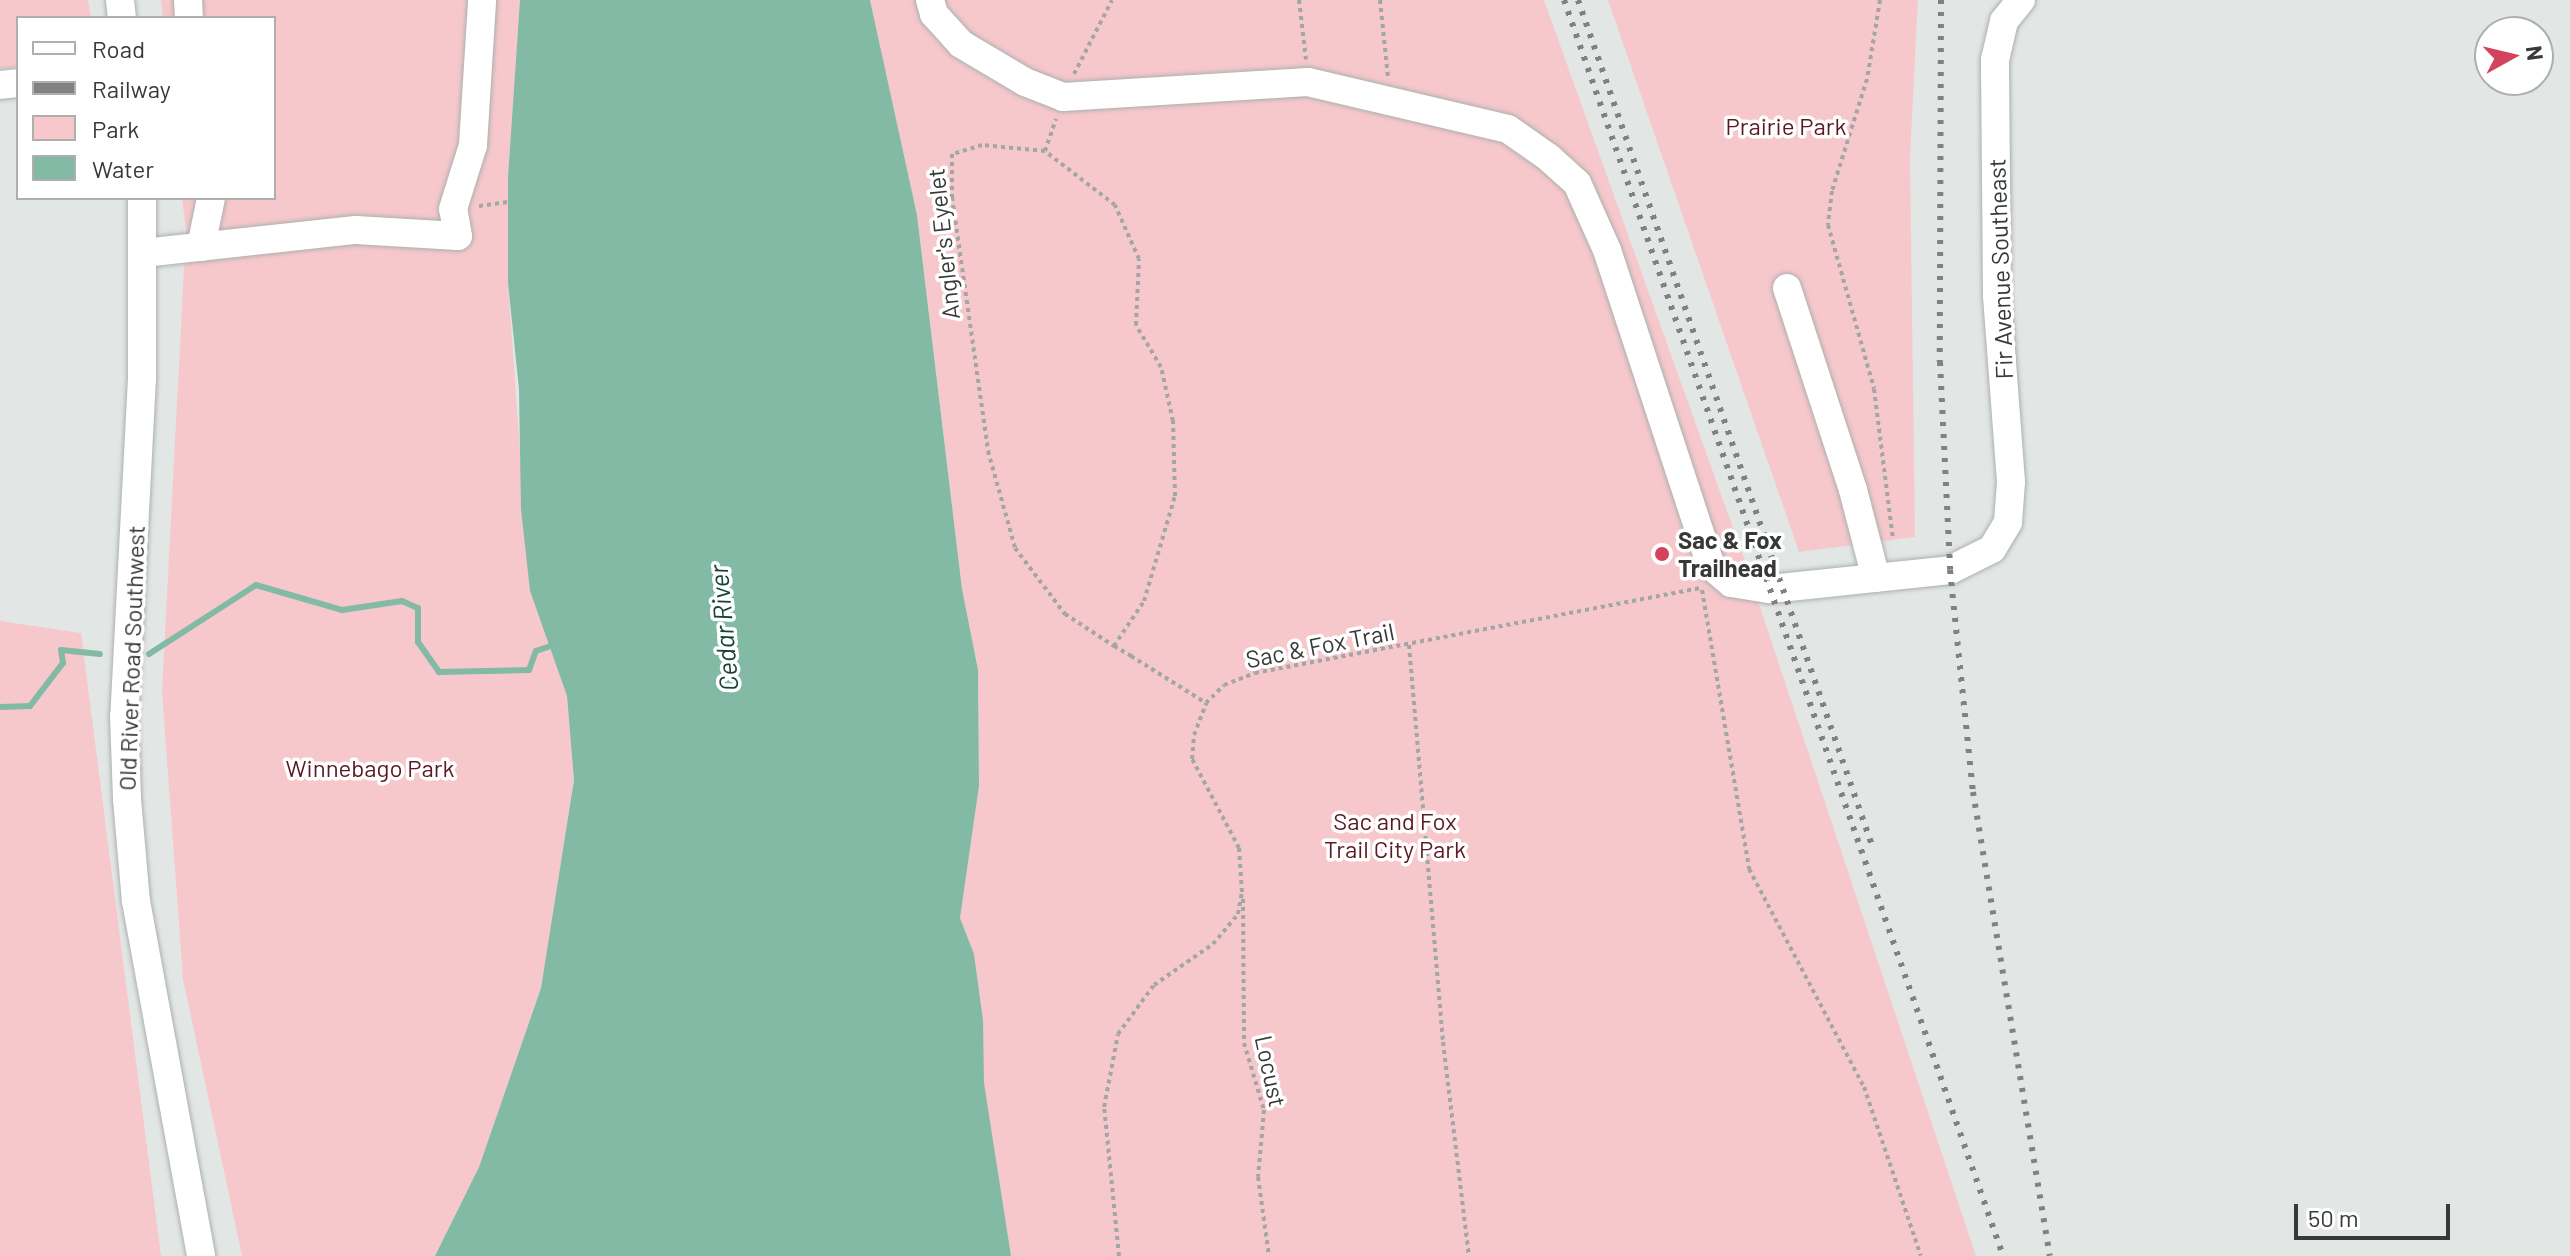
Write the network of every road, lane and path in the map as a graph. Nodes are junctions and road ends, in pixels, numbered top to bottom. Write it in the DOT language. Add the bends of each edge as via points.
graph roads {
  1 [pos="482,0"];
  2 [pos="930,0"];
  3 [pos="1299,0"];
  4 [pos="1380,0"];
  5 [pos="1880,0"];
  6 [pos="2021,0"];
  7 [pos="1308,82"];
  8 [pos="1390,101"];
  9 [pos="142,200"];
  10 [pos="211,200"];
  11 [pos="201,247"];
  12 [pos="143,253"];
  13 [pos="1787,288"];
  14 [pos="1886,576"];
  15 [pos="1731,583"];
  16 [pos="1702,588"];
  17 [pos="1409,645"];
  18 [pos="1114,646"];
  19 [pos="1206,703"];
  20 [pos="1242,892"];
  21 [pos="201,1256"];
  22 [pos="1119,1256"];
  23 [pos="1269,1256"];
  24 [pos="1469,1256"];
  25 [pos="1921,1256"];
  1 -- 11 [label="street" via="473,145 453,209 458,236 356,230"];
  2 -- 7 [label="street" via="934,14 961,44 1025,82 1063,97"];
  3 -- 7 [label="path"];
  4 -- 8 [label="path"];
  5 -- 14 [label="path" via="1867,79 1832,191 1828,225 1874,389"];
  6 -- 14 [label="street, Fir Avenue Southeast" via="2004,21 1995,60 1997,295 2011,482 2008,522 2000,541 1950,570"];
  7 -- 8 [label="street"];
  8 -- 15 [label="street" via="1508,129 1577,183 1607,250 1711,566"];
  9 -- 12 [label="street, Old River Road Southwest"];
  10 -- 11 [label="street"];
  11 -- 12 [label="street"];
  12 -- 21 [label="street, Old River Road Southwest" via="124,716 127,799 136,901"];
  13 -- 14 [label="street"];
  14 -- 15 [label="street" via="1770,589"];
  15 -- 16 [label="path, Sac & Fox Trail"];
  16 -- 17 [label="path, Sac & Fox Trail"];
  16 -- 25 [label="path" via="1749,869 1864,1087"];
  17 -- 19 [label="path, Sac & Fox Trail" via="1255,673 1224,685"];
  17 -- 24 [label="path" via="1443,1042"];
  18 -- 18 [label="path, Angler's Eyelet" via="1065,614 1015,548 988,451 952,197 952,154 982,145 1045,151 1115,205 1139,259 1136,325 1161,367 1173,421 1175,496 1144,601"];
  18 -- 19 [label="path, Angler's Eyelet"];
  19 -- 20 [label="path" via="1192,759 1239,848"];
  20 -- 22 [label="path" via="1238,914 1213,944 1154,985 1118,1034 1104,1107"];
  20 -- 23 [label="path, Locust" via="1244,1043 1264,1110 1258,1177"];
}
